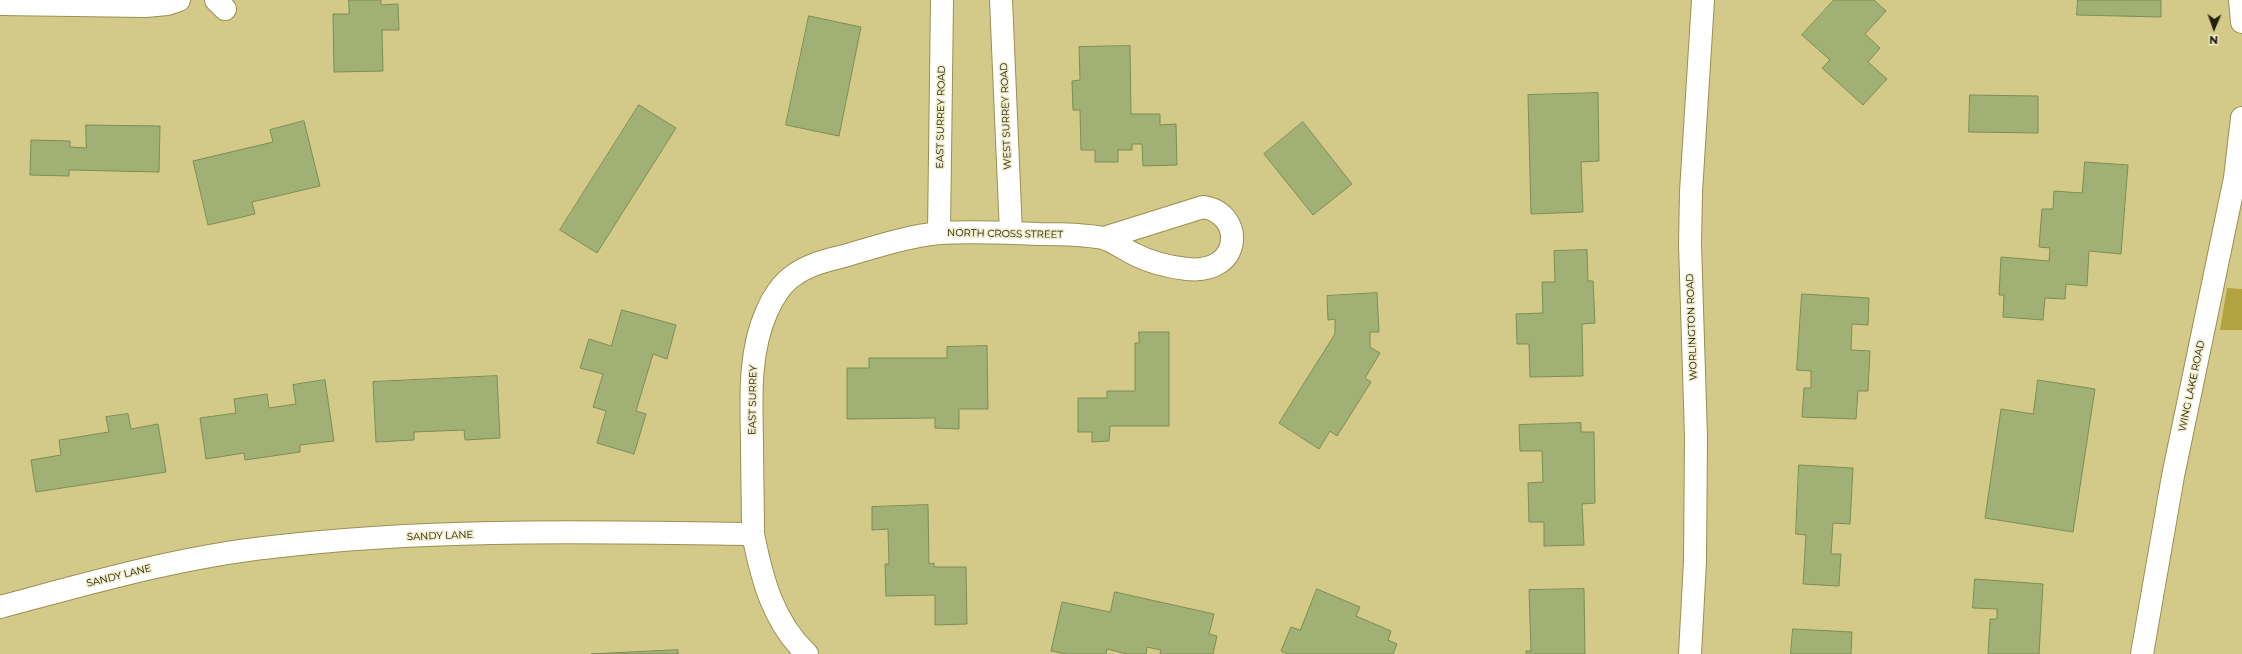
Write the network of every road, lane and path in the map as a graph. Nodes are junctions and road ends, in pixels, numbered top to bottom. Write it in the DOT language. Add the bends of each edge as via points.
graph roads {
  1 [pos="179,0"];
  2 [pos="942,0"];
  3 [pos="1001,0"];
  4 [pos="1703,0"];
  5 [pos="2240,0"];
  6 [pos="0,4"];
  7 [pos="2242,22"];
  8 [pos="2242,118"];
  9 [pos="939,233"];
  10 [pos="1011,233"];
  11 [pos="1104,238"];
  12 [pos="792,276"];
  13 [pos="753,534"];
  14 [pos="0,607"];
  15 [pos="807,654"];
  16 [pos="1690,654"];
  17 [pos="2142,654"];
  1 -- 6 [label="street" via="146,6"];
  2 -- 9 [label="street, EAST SURREY ROAD"];
  3 -- 10 [label="street, WEST SURREY ROAD"];
  4 -- 16 [label="street, WORLINGTON ROAD" via="1691,192 1690,244 1696,437 1695,561"];
  5 -- 7 [label="street"];
  8 -- 17 [label="street, WING LAKE ROAD" via="2235,178 2173,476"];
  9 -- 10 [label="street, NORTH CROSS STREET"];
  9 -- 12 [label="street, NORTH CROSS STREET" via="862,250 812,266"];
  10 -- 11 [label="street, NORTH CROSS STREET"];
  11 -- 11 [label="street, NORTH CROSS STREET" via="1136,255 1167,267 1195,270 1215,267 1226,258 1232,241 1231,229 1223,217 1213,208 1203,207"];
  12 -- 13 [label="street, EAST SURREY" via="768,308 760,327 754,355 751,387"];
  13 -- 14 [label="street, SANDY LANE" via="469,534 272,547 166,564"];
  13 -- 15 [label="street" via="760,570 773,607 793,640"];
}
